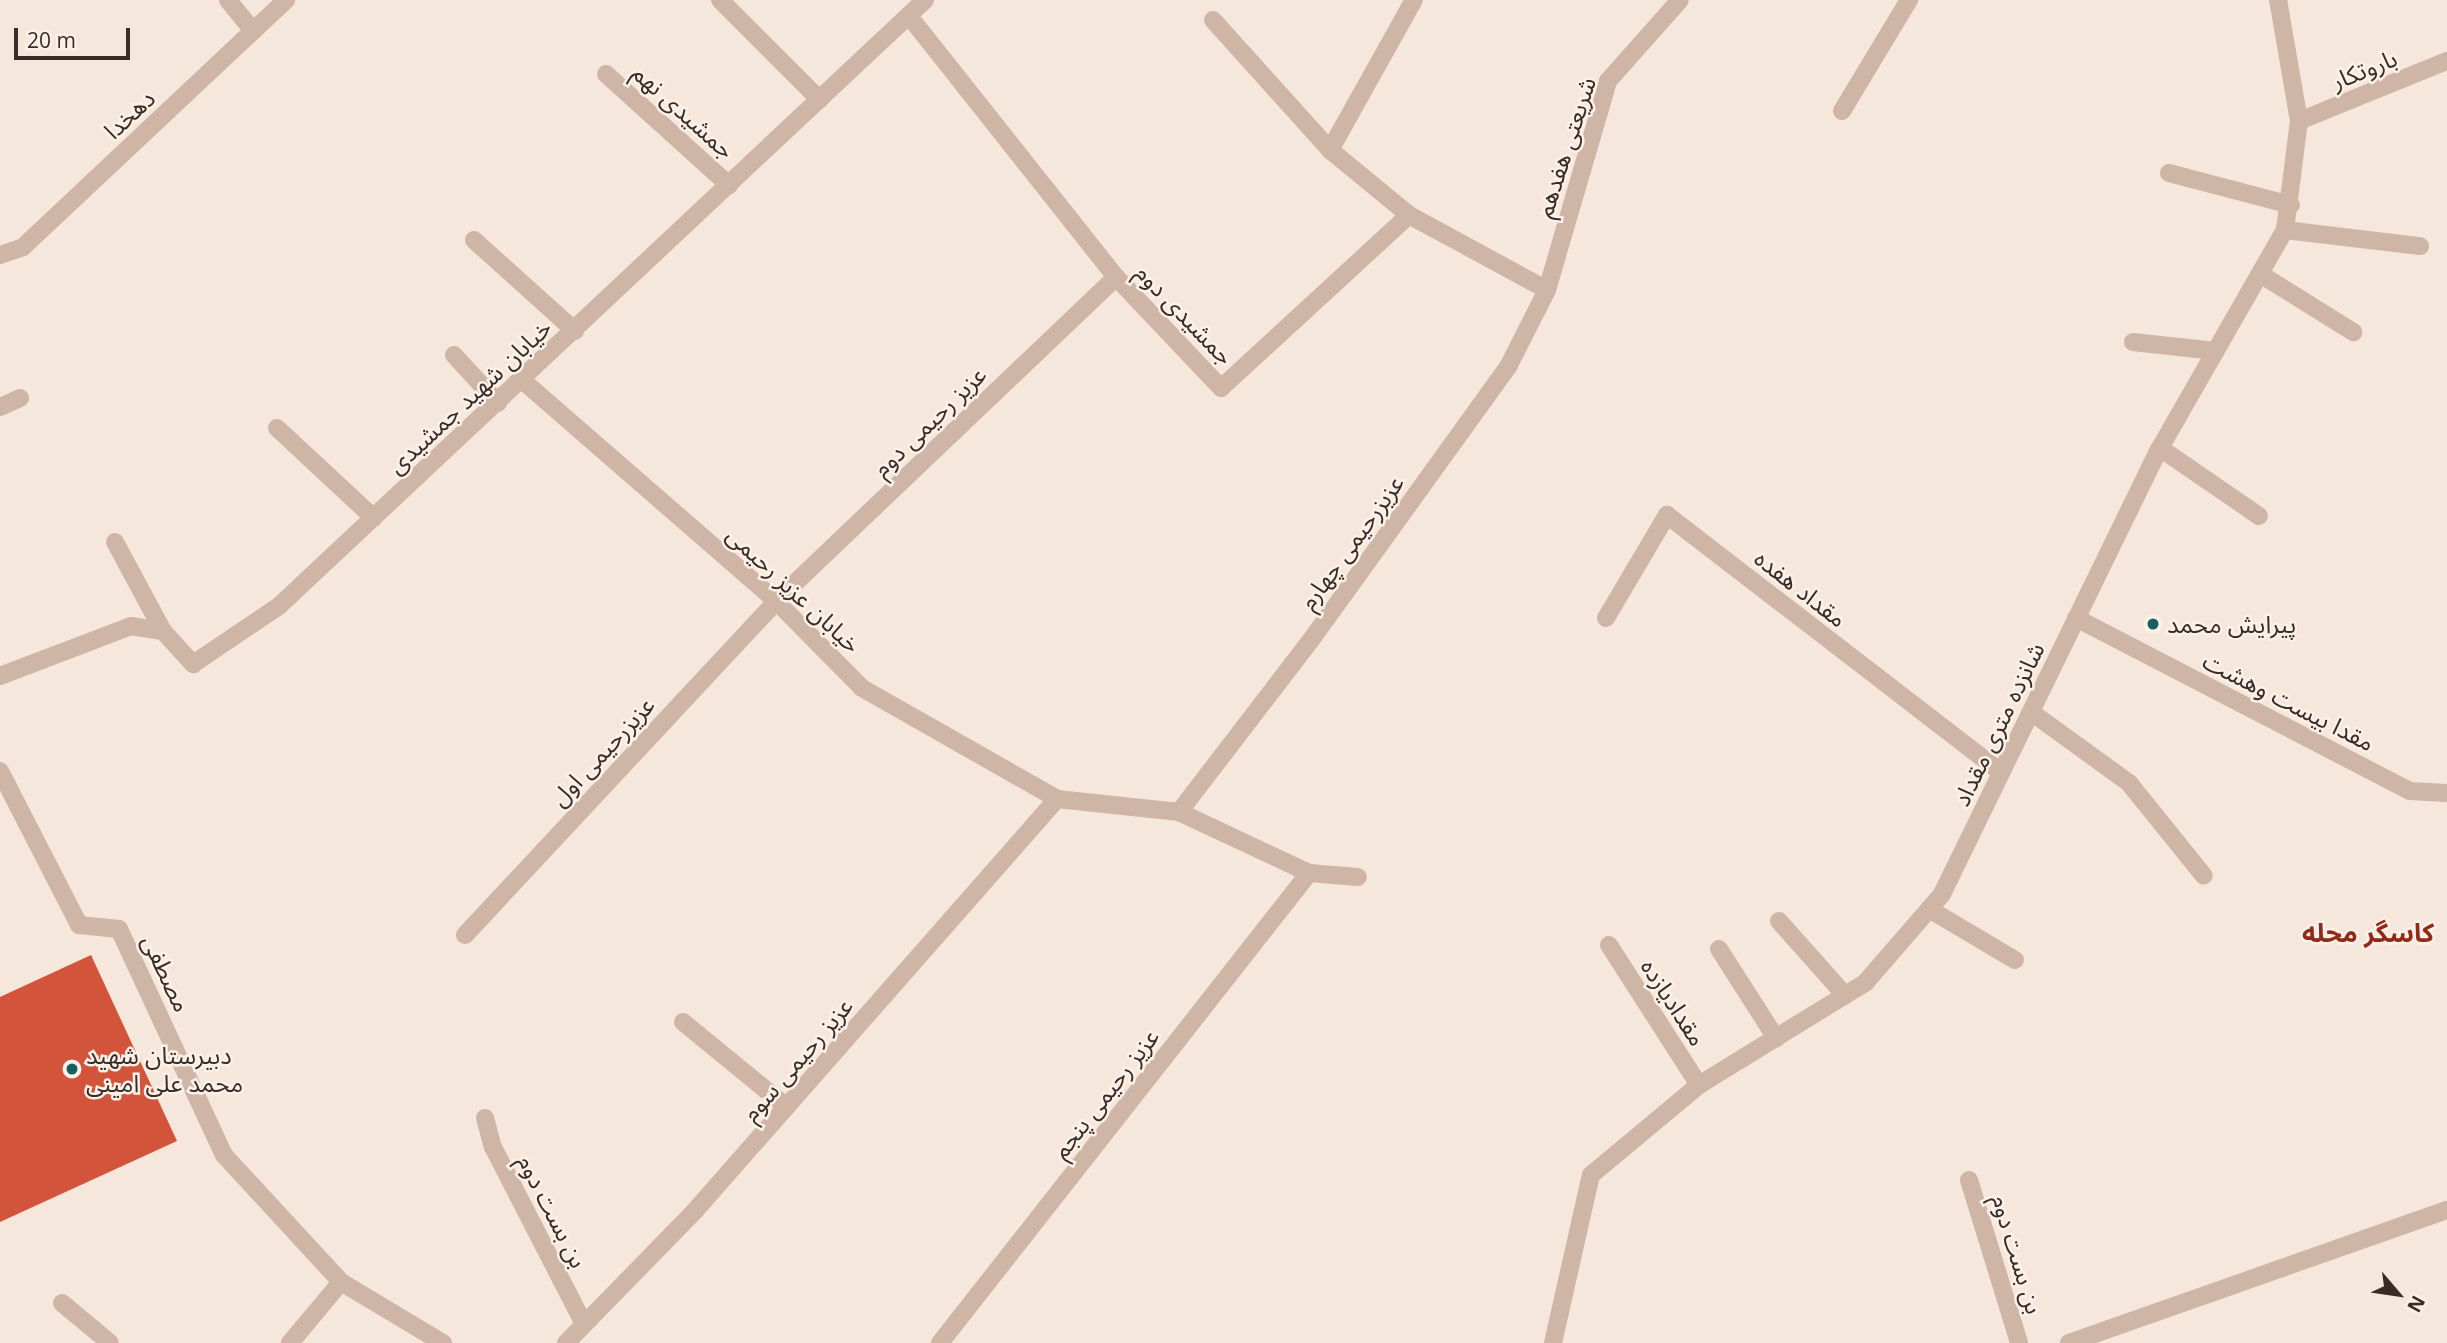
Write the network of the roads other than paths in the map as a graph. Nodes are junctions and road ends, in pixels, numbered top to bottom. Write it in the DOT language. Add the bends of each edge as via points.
graph roads {
  1 [pos="228,0"];
  2 [pos="286,0"];
  3 [pos="720,0"];
  4 [pos="925,0"];
  5 [pos="1414,0"];
  6 [pos="1680,0"];
  7 [pos="1909,0"];
  8 [pos="2277,0"];
  9 [pos="909,16"];
  10 [pos="1213,20"];
  11 [pos="253,31"];
  12 [pos="2447,61"];
  13 [pos="606,74"];
  14 [pos="820,100"];
  15 [pos="1842,111"];
  16 [pos="2299,121"];
  17 [pos="1330,150"];
  18 [pos="2169,173"];
  19 [pos="729,185"];
  20 [pos="2291,205"];
  21 [pos="1409,215"];
  22 [pos="2286,230"];
  23 [pos="474,240"];
  24 [pos="2420,246"];
  25 [pos="0,255"];
  26 [pos="2260,274"];
  27 [pos="1116,277"];
  28 [pos="1547,290"];
  29 [pos="575,331"];
  30 [pos="2353,332"];
  31 [pos="2133,342"];
  32 [pos="2216,351"];
  33 [pos="454,355"];
  34 [pos="522,380"];
  35 [pos="20,398"];
  36 [pos="498,403"];
  37 [pos="0,407"];
  38 [pos="277,428"];
  39 [pos="2160,447"];
  40 [pos="2259,516"];
  41 [pos="374,518"];
  42 [pos="115,542"];
  43 [pos="776,601"];
  44 [pos="1606,618"];
  45 [pos="2076,618"];
  46 [pos="163,631"];
  47 [pos="0,676"];
  48 [pos="2031,712"];
  49 [pos="0,771"];
  50 [pos="2001,772"];
  51 [pos="2447,793"];
  52 [pos="1057,799"];
  53 [pos="1179,812"];
  54 [pos="1309,873"];
  55 [pos="2204,876"];
  56 [pos="1358,877"];
  57 [pos="1929,909"];
  58 [pos="1779,921"];
  59 [pos="465,935"];
  60 [pos="1609,945"];
  61 [pos="1719,949"];
  62 [pos="2015,960"];
  63 [pos="1845,995"];
  64 [pos="683,1022"];
  65 [pos="1776,1038"];
  66 [pos="1699,1085"];
  67 [pos="788,1107"];
  68 [pos="485,1118"];
  69 [pos="1969,1180"];
  70 [pos="2447,1210"];
  71 [pos="341,1283"];
  72 [pos="62,1303"];
  73 [pos="575,1337"];
  74 [pos="110,1343"];
  75 [pos="290,1343"];
  76 [pos="443,1343"];
  77 [pos="940,1343"];
  78 [pos="1553,1343"];
  79 [pos="2019,1343"];
  80 [pos="2069,1343"];
  1 -- 11 [label="street"];
  2 -- 11 [label="street, دهخدا"];
  3 -- 14 [label="street"];
  4 -- 9 [label="street, خیابان شهید جمشیدی"];
  5 -- 17 [label="street"];
  6 -- 28 [label="street, شریعتی هفدهم" via="1608,81"];
  7 -- 15 [label="street"];
  8 -- 16 [label="street, شانزده متری مقداد"];
  9 -- 14 [label="street, خیابان شهید جمشیدی"];
  9 -- 27 [label="street, جمشیدی دوم"];
  10 -- 17 [label="street"];
  11 -- 25 [label="street, دهخدا" via="23,247"];
  12 -- 16 [label="street, باروتکار"];
  13 -- 19 [label="street, جمشیدی نهم"];
  14 -- 19 [label="street, خیابان شهید جمشیدی"];
  16 -- 20 [label="street, شانزده متری مقداد"];
  17 -- 21 [label="street"];
  18 -- 20 [label="street"];
  19 -- 29 [label="street, خیابان شهید جمشیدی"];
  20 -- 22 [label="street, شانزده متری مقداد"];
  21 -- 27 [label="street, جمشیدی دوم" via="1222,388"];
  21 -- 28 [label="street"];
  22 -- 24 [label="street"];
  22 -- 26 [label="street, شانزده متری مقداد"];
  23 -- 29 [label="street"];
  26 -- 30 [label="street"];
  26 -- 32 [label="street, شانزده متری مقداد"];
  27 -- 43 [label="street, عزیز رحیمی دوم"];
  28 -- 53 [label="street, عزیزرحیمی چهارم" via="1508,365 1311,640"];
  29 -- 34 [label="street, خیابان شهید جمشیدی"];
  31 -- 32 [label="street"];
  32 -- 39 [label="street, شانزده متری مقداد"];
  33 -- 36 [label="street"];
  34 -- 36 [label="street, خیابان شهید جمشیدی"];
  34 -- 43 [label="street, خیابان عزیز رحیمی"];
  35 -- 37 [label="street"];
  36 -- 41 [label="street, خیابان شهید جمشیدی"];
  38 -- 41 [label="street"];
  39 -- 40 [label="street"];
  39 -- 45 [label="street, شانزده متری مقداد"];
  41 -- 46 [label="street, خیابان شهید جمشیدی" via="279,606 193,664"];
  42 -- 46 [label="street"];
  43 -- 52 [label="street, خیابان عزیز رحیمی" via="862,688"];
  43 -- 59 [label="street, عزیزرحیمی اول"];
  44 -- 50 [label="street, مقداد هفده" via="1667,515"];
  45 -- 48 [label="street, شانزده متری مقداد"];
  45 -- 51 [label="street, مقدا بیست وهشت" via="2410,791"];
  46 -- 47 [label="street" via="131,626"];
  48 -- 50 [label="street, شانزده متری مقداد"];
  48 -- 55 [label="street" via="2129,783"];
  49 -- 71 [label="street, مصطفی" via="79,925 119,929 224,1155"];
  50 -- 57 [label="street, شانزده متری مقداد" via="1942,894"];
  52 -- 53 [label="street"];
  52 -- 67 [label="street, عزیز رحیمی سوم"];
  53 -- 54 [label="street"];
  54 -- 56 [label="street"];
  54 -- 77 [label="street, عزیز رحیمی پنجم"];
  57 -- 62 [label="street"];
  57 -- 63 [label="street, شانزده متری مقداد" via="1865,983"];
  58 -- 63 [label="street"];
  60 -- 66 [label="street, مقدادیازده"];
  61 -- 65 [label="street"];
  63 -- 65 [label="street, شانزده متری مقداد"];
  64 -- 67 [label="street"];
  65 -- 66 [label="street, شانزده متری مقداد"];
  66 -- 78 [label="street, شانزده متری مقداد" via="1591,1175"];
  67 -- 73 [label="street, عزیز رحیمی سوم"];
  68 -- 73 [label="street, بن بست دوم" via="493,1147"];
  69 -- 79 [label="street, بن بست دوم"];
  70 -- 80 [label="street"];
  71 -- 75 [label="street"];
  71 -- 76 [label="street"];
  72 -- 74 [label="street"];
}
